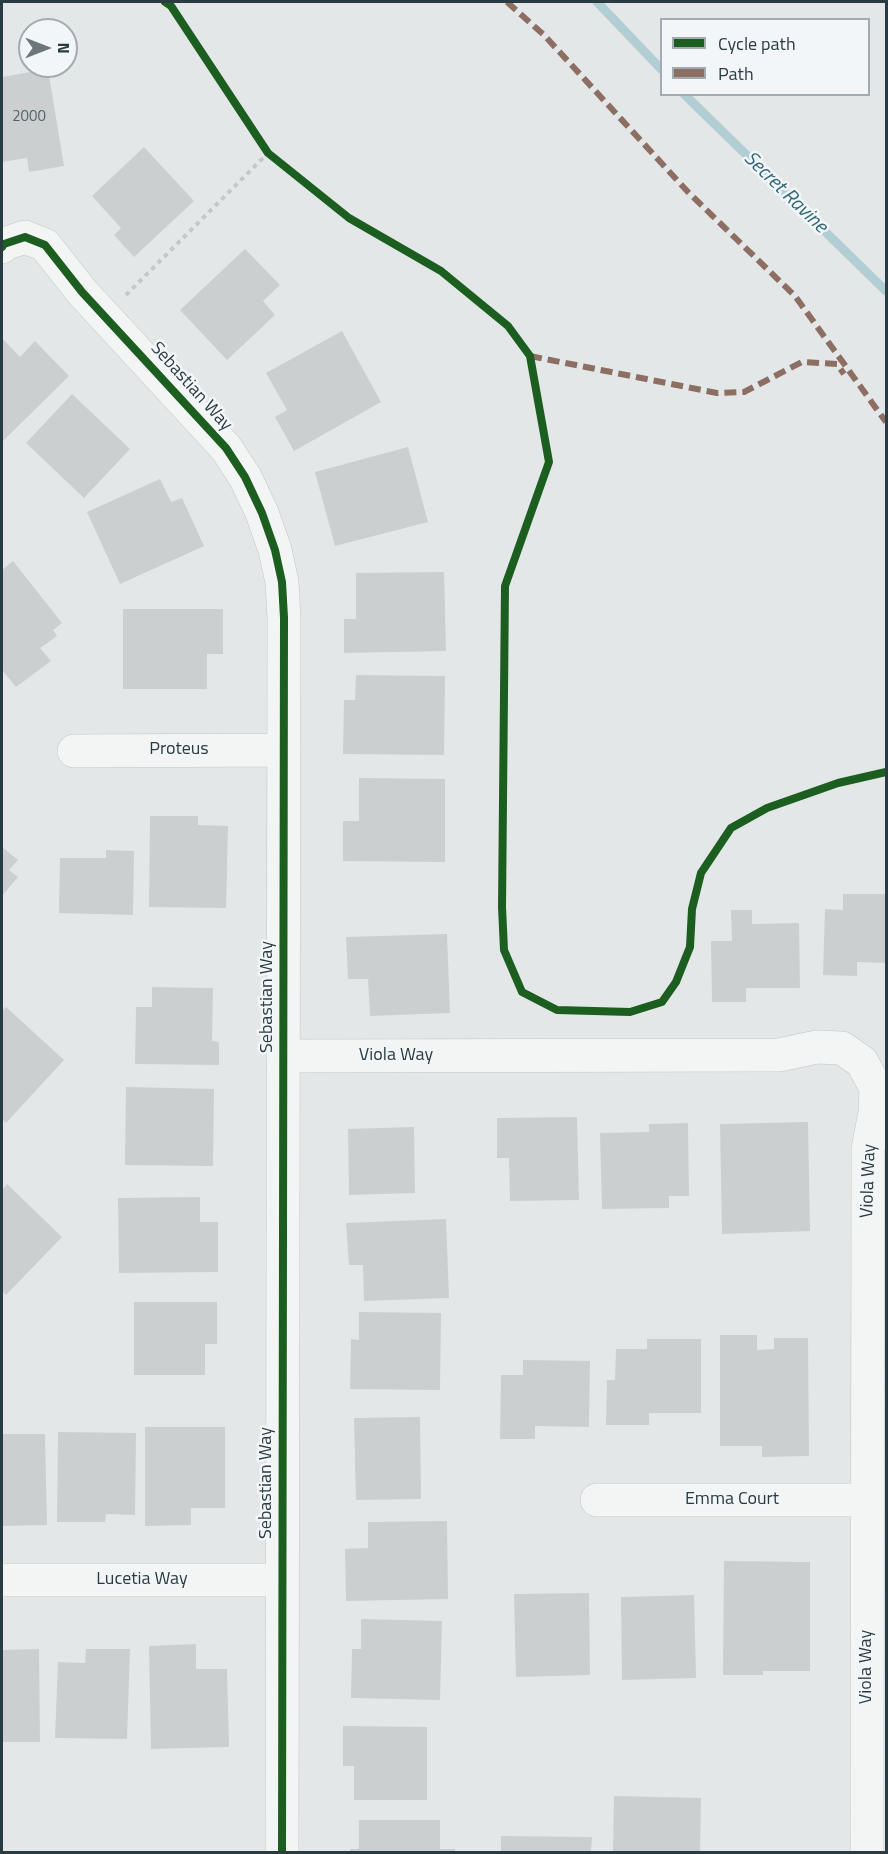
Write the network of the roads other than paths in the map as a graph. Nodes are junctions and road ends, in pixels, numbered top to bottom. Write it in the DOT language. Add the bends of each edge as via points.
graph roads {
  1 [pos="13,242"];
  2 [pos="284,750"];
  3 [pos="74,751"];
  4 [pos="283,1056"];
  5 [pos="597,1500"];
  6 [pos="867,1500"];
  7 [pos="2,1580"];
  8 [pos="282,1580"];
  9 [pos="282,1852"];
  10 [pos="867,1852"];
  1 -- 2 [label="street, Sebastian Way" via="45,245 82,292 226,448 245,477 262,513 282,582"];
  2 -- 3 [label="street, Proteus"];
  2 -- 4 [label="street, Sebastian Way"];
  4 -- 6 [label="street, Viola Way" via="779,1055 817,1047 842,1048 862,1062 876,1088 868,1149"];
  4 -- 8 [label="street, Sebastian Way"];
  5 -- 6 [label="street, Emma Court"];
  6 -- 10 [label="street, Viola Way"];
  7 -- 8 [label="street, Lucetia Way"];
  8 -- 9 [label="street, Sebastian Way"];
}
